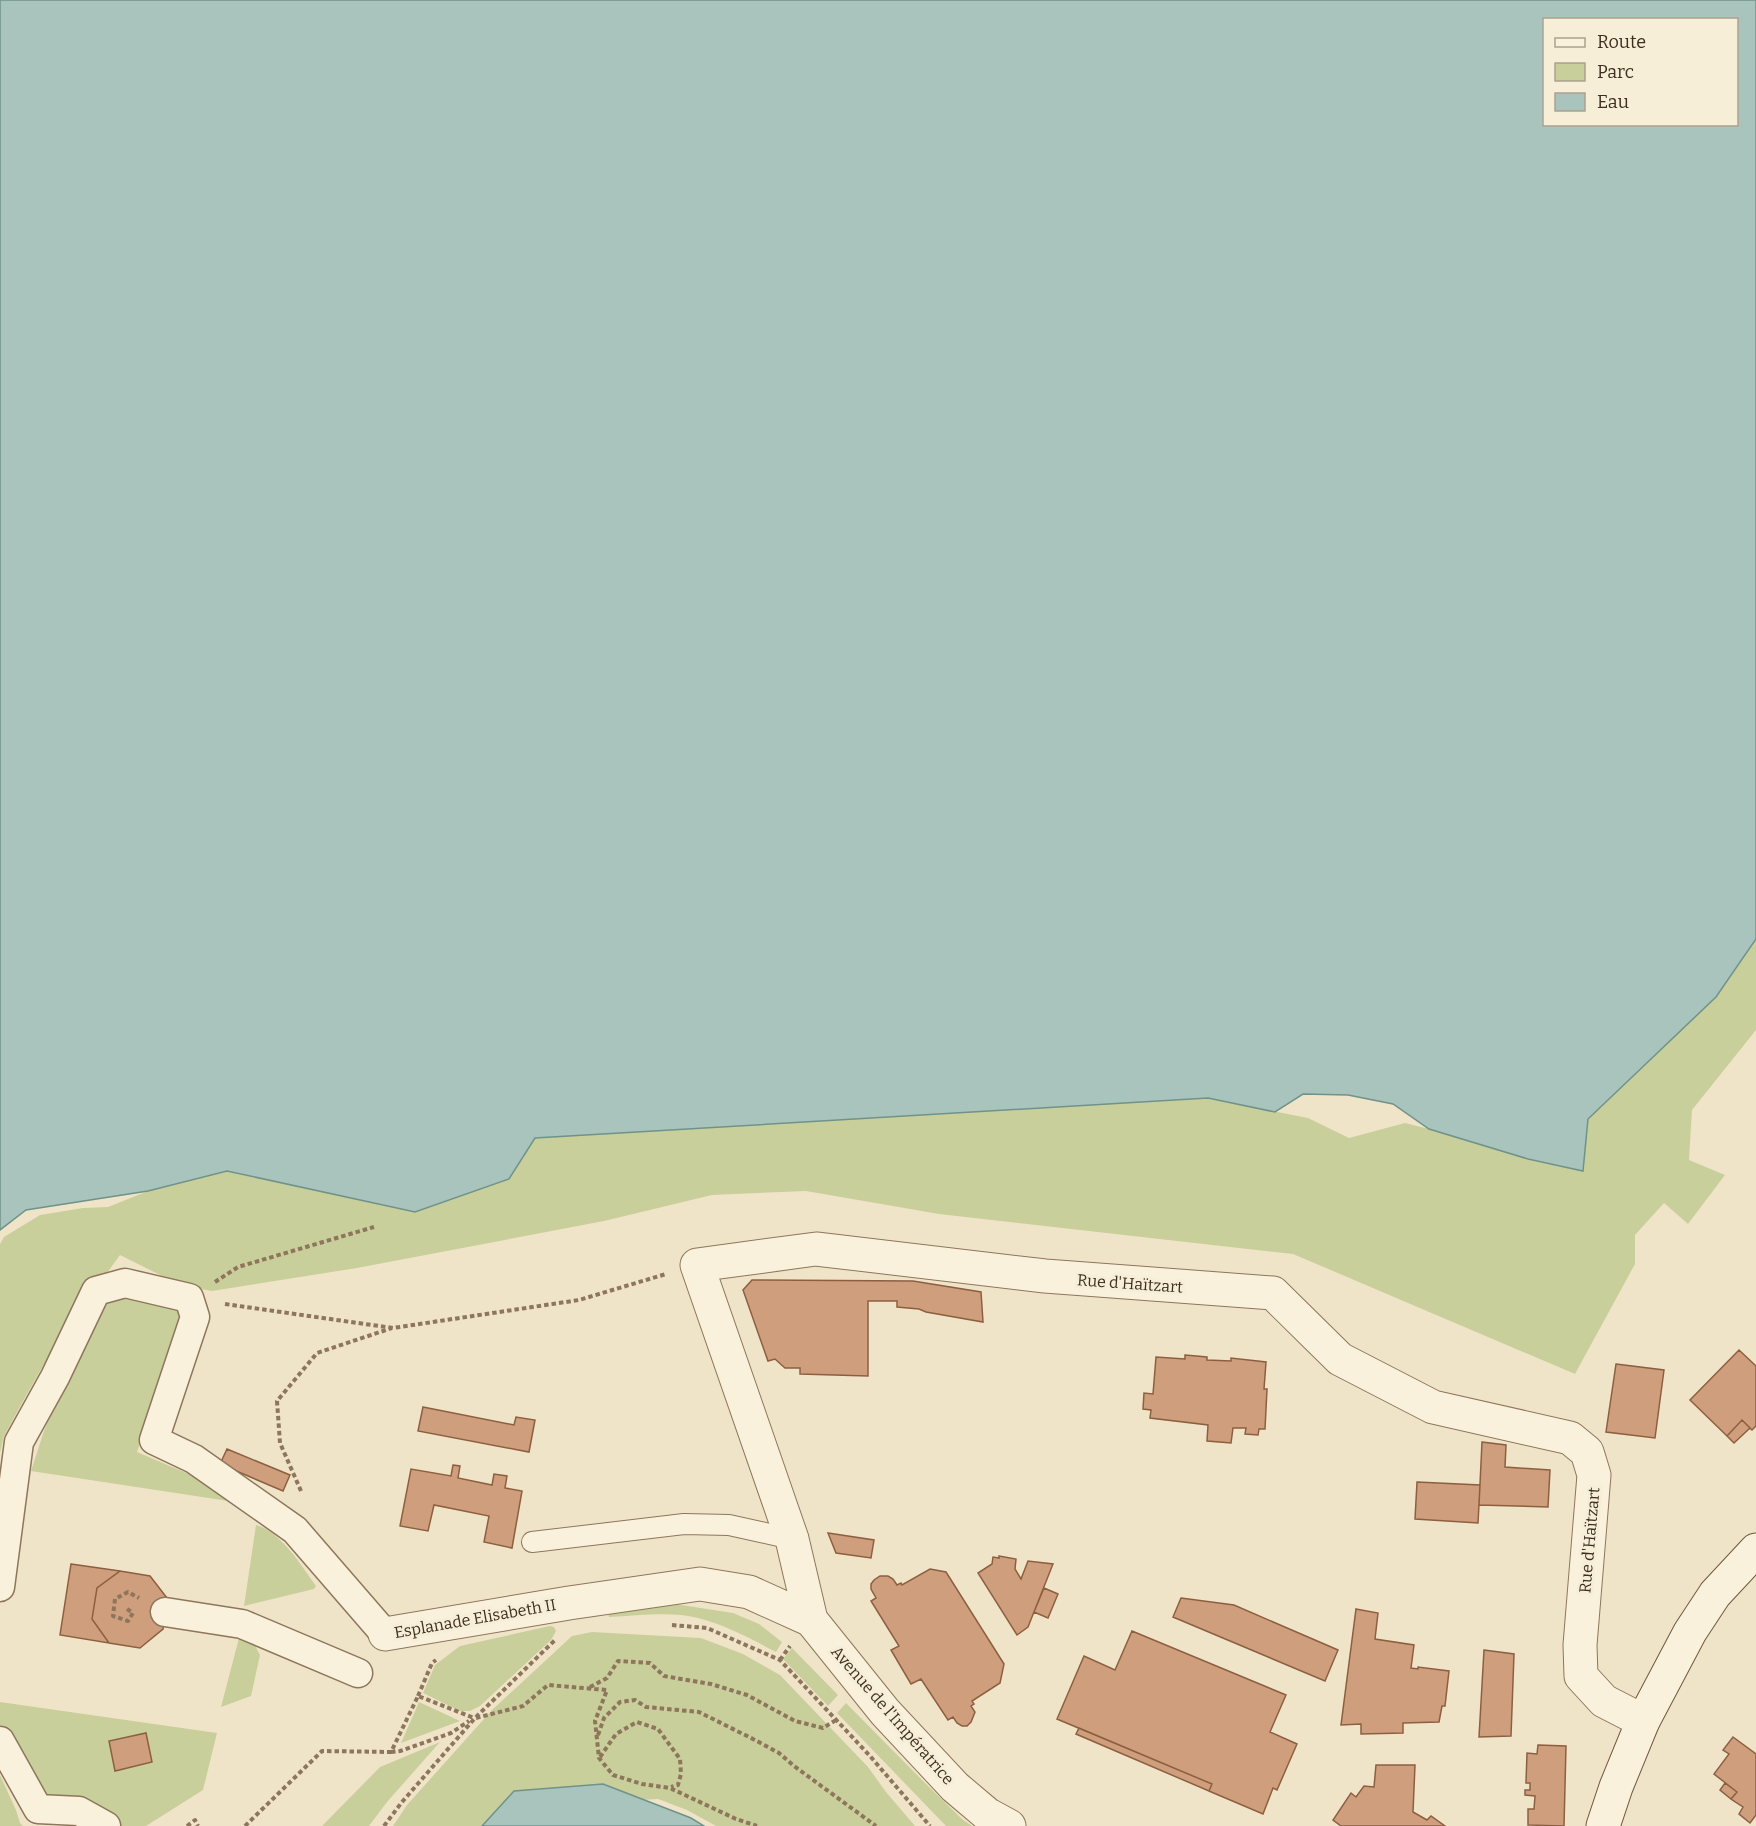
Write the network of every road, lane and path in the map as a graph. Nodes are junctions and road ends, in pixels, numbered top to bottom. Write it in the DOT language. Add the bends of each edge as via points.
graph roads {
  1 [pos="374,1227"];
  2 [pos="697,1265"];
  3 [pos="189,1298"];
  4 [pos="393,1328"];
  5 [pos="301,1491"];
  6 [pos="792,1539"];
  7 [pos="532,1542"];
  8 [pos="1756,1550"];
  9 [pos="0,1587"];
  10 [pos="153,1605"];
  11 [pos="127,1609"];
  12 [pos="811,1620"];
  13 [pos="663,1624"];
  14 [pos="385,1634"];
  15 [pos="556,1639"];
  16 [pos="358,1672"];
  17 [pos="588,1688"];
  18 [pos="475,1718"];
  19 [pos="836,1720"];
  20 [pos="1643,1721"];
  21 [pos="597,1739"];
  22 [pos="0,1741"];
  23 [pos="391,1752"];
  24 [pos="599,1758"];
  25 [pos="670,1788"];
  26 [pos="106,1826"];
  27 [pos="187,1826"];
  28 [pos="198,1826"];
  29 [pos="245,1826"];
  30 [pos="384,1826"];
  31 [pos="757,1826"];
  32 [pos="876,1826"];
  33 [pos="930,1826"];
  34 [pos="1010,1826"];
  35 [pos="1603,1826"];
  1 -- 3 [label="path" via="238,1267"];
  2 -- 4 [label="path" via="579,1300"];
  2 -- 6 [label="street"];
  2 -- 20 [label="street, Rue d'Haïtzart" via="816,1249 1045,1276 1273,1293 1340,1359 1433,1407 1570,1438 1587,1452 1594,1475 1581,1676 1604,1701"];
  3 -- 4 [label="path"];
  3 -- 9 [label="street" via="125,1283 96,1291 19,1442"];
  3 -- 14 [label="street, Esplanade Elisabeth II" via="195,1317 154,1440 194,1459 295,1530"];
  4 -- 5 [label="path" via="317,1353 278,1401 280,1443"];
  6 -- 7 [label="lane" via="729,1525 684,1524"];
  6 -- 12 [label="street"];
  8 -- 20 [label="street" via="1716,1594 1690,1632"];
  10 -- 11 [label="path" via="128,1592 115,1599 113,1616 128,1621 133,1613"];
  10 -- 16 [label="street" via="242,1624"];
  12 -- 14 [label="street, Esplanade Elisabeth II" via="749,1592 700,1584"];
  12 -- 34 [label="street, Avenue de l'Impératrice" via="885,1712 955,1787 987,1814"];
  13 -- 19 [label="path" via="707,1628 780,1660"];
  15 -- 18 [label="path"];
  17 -- 18 [label="path" via="548,1686 523,1706"];
  17 -- 19 [label="path" via="607,1678 618,1661 650,1663 664,1677 711,1684 747,1695 795,1721 823,1728"];
  17 -- 21 [label="path" via="607,1690 595,1721"];
  18 -- 23 [label="path" via="451,1733"];
  18 -- 23 [label="path" via="418,1696"];
  18 -- 30 [label="path"];
  19 -- 33 [label="path"];
  20 -- 35 [label="street"];
  21 -- 24 [label="path"];
  21 -- 32 [label="path" via="604,1718 620,1702 635,1700 646,1707 699,1712 779,1753"];
  22 -- 26 [label="street" via="38,1809 79,1811"];
  23 -- 29 [label="path" via="322,1751"];
  24 -- 25 [label="path" via="613,1775"];
  24 -- 25 [label="path" via="616,1734 637,1722 658,1729 680,1759 678,1785"];
  25 -- 31 [label="path"];
  27 -- 28 [label="path" via="195,1820"];
}
